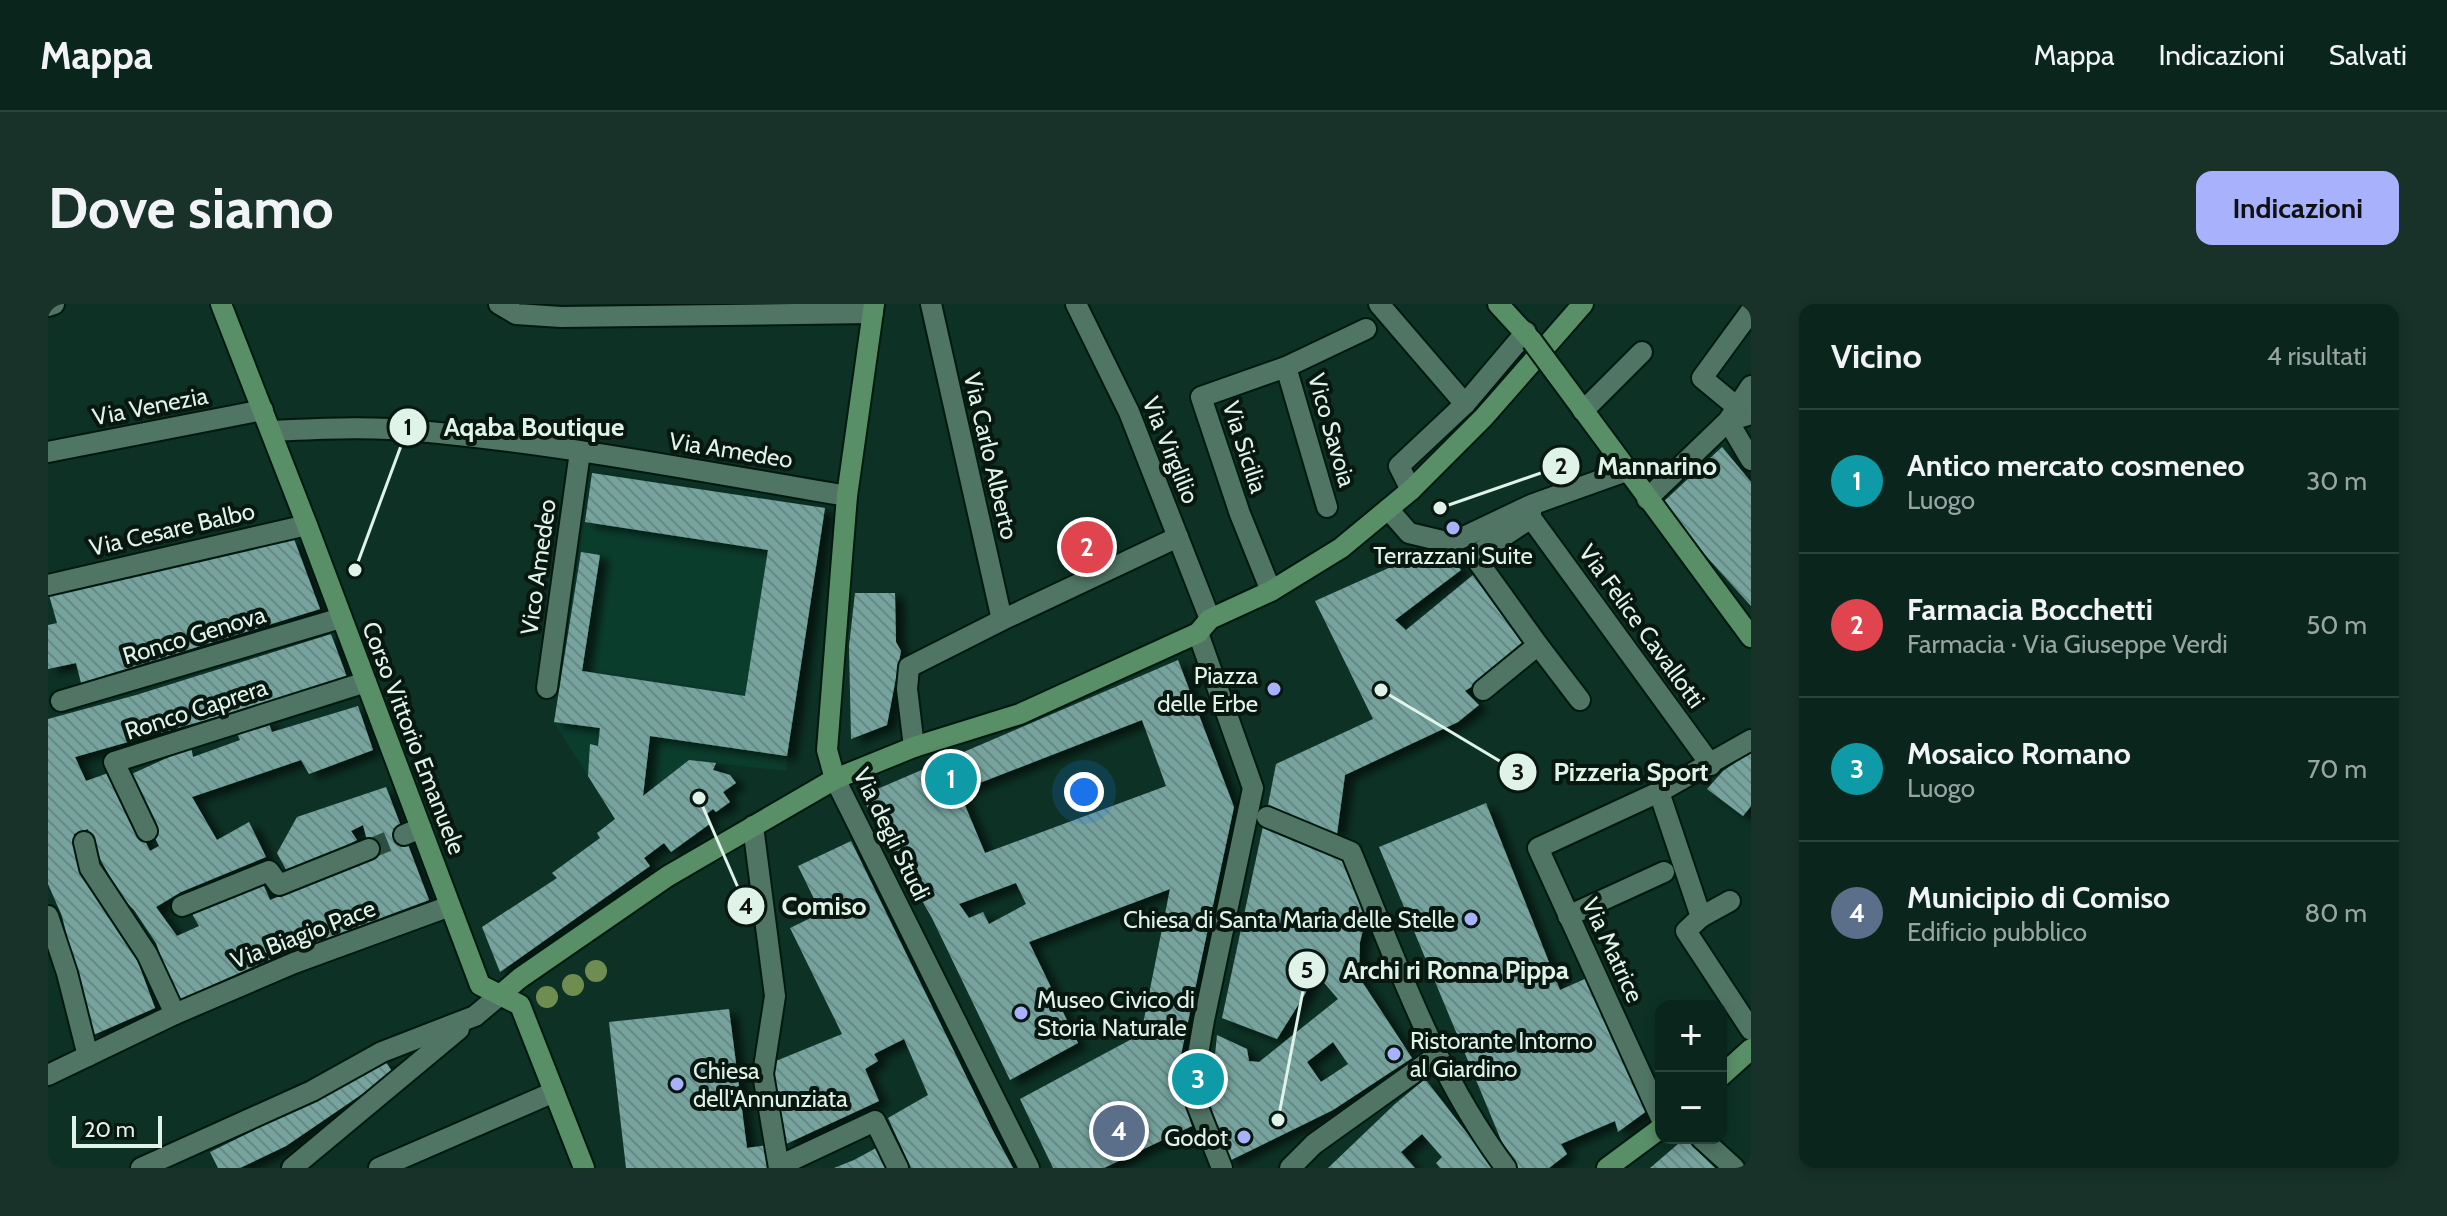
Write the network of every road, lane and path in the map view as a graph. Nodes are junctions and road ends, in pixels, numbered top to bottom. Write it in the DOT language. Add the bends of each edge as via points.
graph roads {
  1 [pos="221,304"];
  2 [pos="499,304"];
  3 [pos="931,304"];
  4 [pos="1076,304"];
  5 [pos="1379,304"];
  6 [pos="1498,304"];
  7 [pos="1583,304"];
  8 [pos="748,309"];
  9 [pos="874,309"];
  10 [pos="595,310"];
  11 [pos="1751,311"];
  12 [pos="1366,329"];
  13 [pos="1529,336"];
  14 [pos="1642,352"];
  15 [pos="1286,367"];
  16 [pos="1751,386"];
  17 [pos="1465,404"];
  18 [pos="263,410"];
  19 [pos="1583,411"];
  20 [pos="1739,414"];
  21 [pos="271,431"];
  22 [pos="48,452"];
  23 [pos="580,452"];
  24 [pos="1751,460"];
  25 [pos="1626,471"];
  26 [pos="1411,490"];
  27 [pos="847,496"];
  28 [pos="1647,499"];
  29 [pos="1327,507"];
  30 [pos="1388,509"];
  31 [pos="1531,512"];
  32 [pos="307,525"];
  33 [pos="1178,537"];
  34 [pos="48,585"];
  35 [pos="1271,591"];
  36 [pos="341,618"];
  37 [pos="1002,620"];
  38 [pos="1204,626"];
  39 [pos="1751,637"];
  40 [pos="1538,645"];
  41 [pos="366,682"];
  42 [pos="547,688"];
  43 [pos="1483,690"];
  44 [pos="1580,700"];
  45 [pos="61,701"];
  46 [pos="1751,740"];
  47 [pos="914,747"];
  48 [pos="1711,765"];
  49 [pos="835,779"];
  50 [pos="1659,792"];
  51 [pos="1267,817"];
  52 [pos="753,826"];
  53 [pos="147,831"];
  54 [pos="84,842"];
  55 [pos="369,849"];
  56 [pos="1664,872"];
  57 [pos="1730,901"];
  58 [pos="182,906"];
  59 [pos="450,906"];
  60 [pos="48,916"];
  61 [pos="1568,916"];
  62 [pos="1701,917"];
  63 [pos="500,995"];
  64 [pos="175,1014"];
  65 [pos="475,1016"];
  66 [pos="1751,1030"];
  67 [pos="1751,1049"];
  68 [pos="88,1056"];
  69 [pos="1437,1056"];
  70 [pos="1725,1072"];
  71 [pos="48,1075"];
  72 [pos="554,1092"];
  73 [pos="1655,1105"];
  74 [pos="1655,1132"];
  75 [pos="1708,1144"];
  76 [pos="779,1167"];
  77 [pos="141,1168"];
  78 [pos="292,1168"];
  79 [pos="379,1168"];
  80 [pos="584,1168"];
  81 [pos="898,1168"];
  82 [pos="1029,1168"];
  83 [pos="1222,1168"];
  84 [pos="1290,1168"];
  85 [pos="1506,1168"];
  86 [pos="1607,1168"];
  87 [pos="1734,1168"];
  1 -- 18 [label="street, Corso Vittorio Emanuele"];
  2 -- 10 [label="street" via="516,314"];
  3 -- 37 [label="street, Via Carlo Alberto"];
  4 -- 33 [label="street, Via Virglilio" via="1129,412"];
  5 -- 17 [label="street"];
  6 -- 13 [label="street"];
  7 -- 26 [label="street" via="1484,417"];
  8 -- 9 [label="street"];
  8 -- 10 [label="street"];
  9 -- 27 [label="street, Via degli Studi"];
  11 -- 20 [label="street" via="1702,378"];
  12 -- 15 [label="street, Via Sicilia"];
  13 -- 17 [label="street"];
  13 -- 19 [label="street, bridge"];
  14 -- 19 [label="street"];
  15 -- 29 [label="street, Vico Savoia"];
  15 -- 35 [label="street, Via Sicilia" via="1201,397"];
  16 -- 20 [label="street"];
  17 -- 26 [label="street" via="1399,466"];
  18 -- 21 [label="street, Corso Vittorio Emanuele"];
  18 -- 22 [label="street, Via Venezia"];
  19 -- 25 [label="street"];
  20 -- 24 [label="street"];
  20 -- 28 [label="street"];
  21 -- 23 [label="street, Via Amedeo" via="417,430"];
  21 -- 32 [label="street, Corso Vittorio Emanuele"];
  23 -- 27 [label="street, Via Amedeo"];
  23 -- 42 [label="street, Vico Amedeo"];
  25 -- 28 [label="street"];
  25 -- 31 [label="street"];
  26 -- 30 [label="street"];
  27 -- 49 [label="street, Via degli Studi" via="827,750"];
  28 -- 39 [label="street"];
  30 -- 31 [label="street" via="1409,533 1451,543"];
  30 -- 35 [label="street" via="1341,548"];
  31 -- 40 [label="street" via="1474,556"];
  31 -- 48 [label="street, Via Felice Cavallotti"];
  32 -- 34 [label="street, Via Cesare Balbo"];
  32 -- 36 [label="street, Corso Vittorio Emanuele"];
  33 -- 37 [label="street"];
  33 -- 38 [label="street, Via Virglilio"];
  35 -- 38 [label="street"];
  36 -- 41 [label="street, Corso Vittorio Emanuele"];
  36 -- 45 [label="street, Ronco Genova"];
  37 -- 47 [label="street" via="909,667"];
  38 -- 47 [label="street" via="1020,714"];
  38 -- 83 [label="street" via="1253,788 1193,1083"];
  40 -- 43 [label="street"];
  40 -- 44 [label="street"];
  41 -- 53 [label="street, Ronco Caprera" via="114,762"];
  41 -- 59 [label="street, Corso Vittorio Emanuele" via="412,832"];
  46 -- 48 [label="street"];
  47 -- 49 [label="street"];
  48 -- 50 [label="street"];
  49 -- 52 [label="street"];
  49 -- 82 [label="street, Via degli Studi"];
  50 -- 61 [label="street, Via Matrice" via="1538,848"];
  50 -- 62 [label="street"];
  51 -- 69 [label="street" via="1351,852"];
  52 -- 63 [label="street" via="668,876"];
  52 -- 76 [label="street" via="775,996 763,1074"];
  54 -- 64 [label="street" via="90,868 147,954"];
  55 -- 58 [label="street" via="279,885 269,871"];
  56 -- 61 [label="street"];
  57 -- 62 [label="street"];
  59 -- 63 [label="street, Corso Vittorio Emanuele" via="480,985"];
  59 -- 64 [label="street, Via Biagio Pace"];
  60 -- 68 [label="street"];
  61 -- 73 [label="street, Via Matrice"];
  62 -- 66 [label="street" via="1686,931"];
  63 -- 65 [label="street"];
  63 -- 72 [label="street, Corso Vittorio Emanuele" via="520,1005"];
  64 -- 68 [label="street, Via Biagio Pace"];
  65 -- 77 [label="street" via="382,1052 312,1091"];
  65 -- 78 [label="street"];
  67 -- 70 [label="street"];
  68 -- 71 [label="street, Via Biagio Pace"];
  69 -- 84 [label="street" via="1314,1144"];
  69 -- 85 [label="street"];
  72 -- 79 [label="street"];
  72 -- 80 [label="street, Corso Vittorio Emanuele"];
  74 -- 86 [label="street"];
  75 -- 87 [label="street"];
  76 -- 81 [label="street" via="875,1121"];
}
